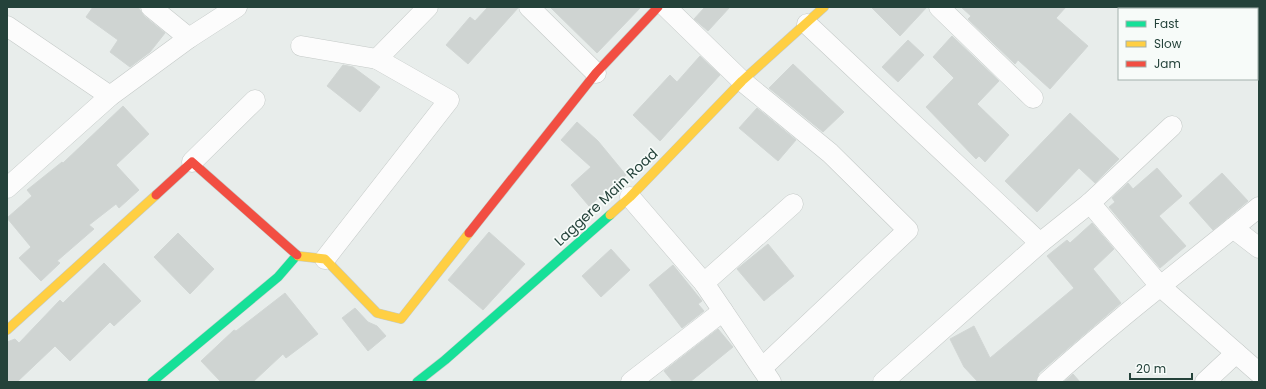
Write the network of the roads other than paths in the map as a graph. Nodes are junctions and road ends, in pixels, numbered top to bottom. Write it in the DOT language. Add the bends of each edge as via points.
graph roads {
  1 [pos="151,7"];
  2 [pos="237,7"];
  3 [pos="428,7"];
  4 [pos="529,7"];
  5 [pos="658,7"];
  6 [pos="666,7"];
  7 [pos="824,7"];
  8 [pos="939,7"];
  9 [pos="807,24"];
  10 [pos="7,26"];
  11 [pos="189,38"];
  12 [pos="301,46"];
  13 [pos="376,59"];
  14 [pos="596,73"];
  15 [pos="742,81"];
  16 [pos="110,96"];
  17 [pos="1033,98"];
  18 [pos="255,100"];
  19 [pos="1172,126"];
  20 [pos="192,162"];
  21 [pos="7,188"];
  22 [pos="630,197"];
  23 [pos="1090,203"];
  24 [pos="793,204"];
  25 [pos="1259,207"];
  26 [pos="1234,228"];
  27 [pos="1040,243"];
  28 [pos="1259,248"];
  29 [pos="298,256"];
  30 [pos="325,259"];
  31 [pos="704,283"];
  32 [pos="1161,287"];
  33 [pos="723,311"];
  34 [pos="7,330"];
  35 [pos="1236,353"];
  36 [pos="1259,373"];
  37 [pos="767,375"];
  38 [pos="152,382"];
  39 [pos="417,382"];
  40 [pos="631,382"];
  41 [pos="883,382"];
  42 [pos="1047,382"];
  43 [pos="1204,382"];
  1 -- 11 [label="street"];
  2 -- 11 [label="street"];
  3 -- 13 [label="street"];
  4 -- 14 [label="street"];
  5 -- 14 [label="street"];
  6 -- 15 [label="street"];
  7 -- 9 [label="street, Laggere Main Road"];
  8 -- 17 [label="street"];
  9 -- 15 [label="street, Laggere Main Road"];
  9 -- 27 [label="street"];
  10 -- 16 [label="street"];
  11 -- 16 [label="street"];
  12 -- 13 [label="street"];
  13 -- 30 [label="street" via="449,100"];
  14 -- 30 [label="street" via="401,319 377,313"];
  15 -- 22 [label="street, Laggere Main Road"];
  15 -- 37 [label="street" via="830,153 908,230"];
  16 -- 21 [label="street"];
  18 -- 20 [label="street"];
  19 -- 23 [label="street"];
  20 -- 29 [label="street"];
  20 -- 34 [label="street"];
  22 -- 31 [label="street"];
  22 -- 39 [label="street, Laggere Main Road"];
  23 -- 27 [label="street"];
  23 -- 32 [label="street"];
  24 -- 31 [label="street"];
  25 -- 26 [label="street"];
  26 -- 28 [label="street"];
  26 -- 32 [label="street"];
  27 -- 41 [label="street"];
  29 -- 30 [label="street"];
  29 -- 38 [label="street" via="278,277"];
  31 -- 33 [label="street"];
  32 -- 35 [label="street"];
  32 -- 42 [label="street" via="1090,342"];
  33 -- 37 [label="street"];
  33 -- 40 [label="street"];
  35 -- 36 [label="street"];
  35 -- 43 [label="street"];
}
